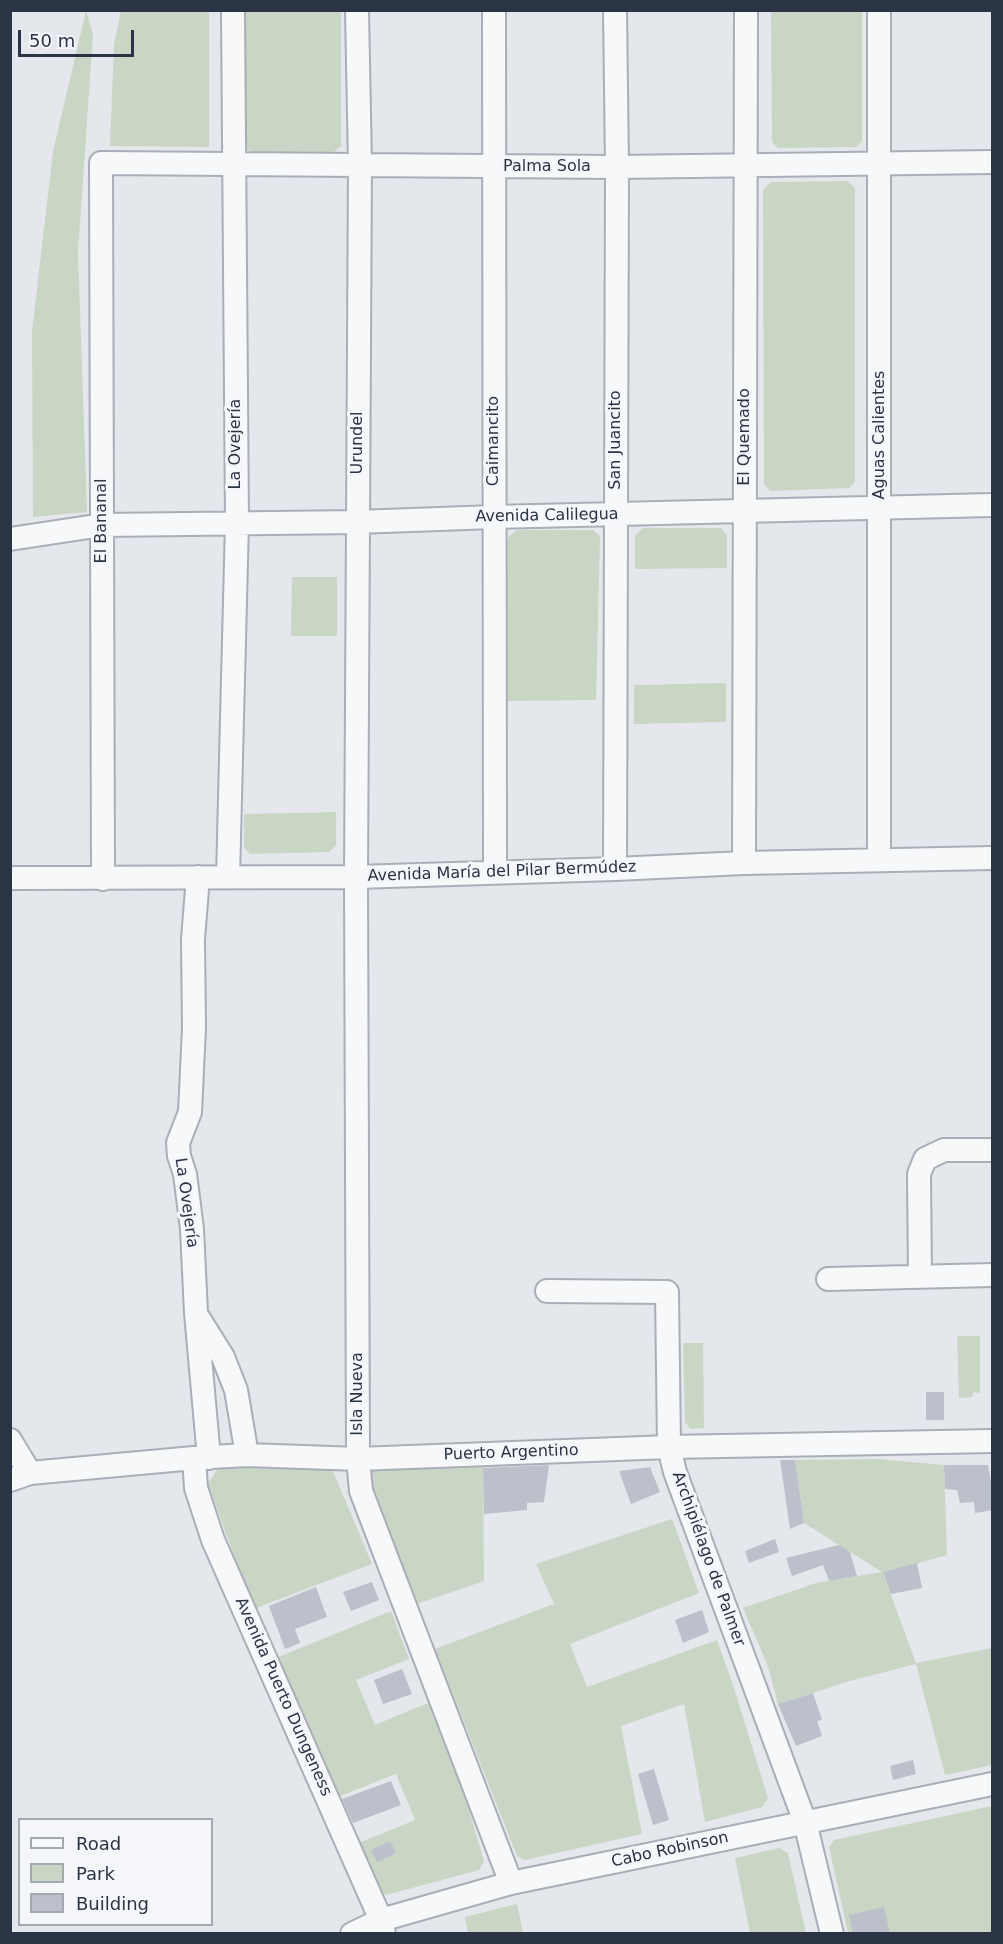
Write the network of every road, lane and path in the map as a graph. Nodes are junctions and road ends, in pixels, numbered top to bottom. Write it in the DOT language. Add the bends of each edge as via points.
graph roads {
  1 [pos="233,10"];
  2 [pos="357,10"];
  3 [pos="494,10"];
  4 [pos="615,10"];
  5 [pos="746,10"];
  6 [pos="879,10"];
  7 [pos="993,162"];
  8 [pos="101,163"];
  9 [pos="879,163"];
  10 [pos="234,164"];
  11 [pos="746,165"];
  12 [pos="360,166"];
  13 [pos="494,166"];
  14 [pos="617,167"];
  15 [pos="993,505"];
  16 [pos="880,509"];
  17 [pos="745,511"];
  18 [pos="616,515"];
  19 [pos="494,517"];
  20 [pos="237,522"];
  21 [pos="357,522"];
  22 [pos="102,525"];
  23 [pos="10,539"];
  24 [pos="993,858"];
  25 [pos="879,860"];
  26 [pos="744,863"];
  27 [pos="615,869"];
  28 [pos="495,872"];
  29 [pos="356,876"];
  30 [pos="198,877"];
  31 [pos="228,877"];
  32 [pos="10,878"];
  33 [pos="103,879"];
  34 [pos="993,1150"];
  35 [pos="993,1275"];
  36 [pos="920,1276"];
  37 [pos="828,1279"];
  38 [pos="547,1290"];
  39 [pos="196,1313"];
  40 [pos="10,1440"];
  41 [pos="993,1441"];
  42 [pos="669,1447"];
  43 [pos="247,1455"];
  44 [pos="202,1458"];
  45 [pos="358,1459"];
  46 [pos="20,1477"];
  47 [pos="993,1784"];
  48 [pos="806,1821"];
  49 [pos="511,1883"];
  50 [pos="383,1927"];
  51 [pos="352,1934"];
  52 [pos="832,1934"];
  1 -- 10 [label="street, La Ovejería"];
  2 -- 12 [label="street, Urundel"];
  3 -- 13 [label="street, Caimancito"];
  4 -- 14 [label="street, San Juancito"];
  5 -- 11 [label="street, El Quemado"];
  6 -- 9 [label="street, Aguas Calientes"];
  7 -- 9 [label="street, Palma Sola"];
  8 -- 10 [label="street, Palma Sola"];
  8 -- 22 [label="street, El Bananal"];
  9 -- 11 [label="street, Palma Sola"];
  9 -- 16 [label="street, Aguas Calientes"];
  10 -- 12 [label="street, Palma Sola"];
  10 -- 20 [label="street, La Ovejería"];
  11 -- 14 [label="street, Palma Sola"];
  11 -- 17 [label="street, El Quemado"];
  12 -- 13 [label="street, Palma Sola"];
  12 -- 21 [label="street, Urundel"];
  13 -- 14 [label="street, Palma Sola"];
  13 -- 19 [label="street, Caimancito"];
  14 -- 18 [label="street, San Juancito"];
  15 -- 16 [label="street, Avenida Calilegua"];
  16 -- 17 [label="street, Avenida Calilegua"];
  16 -- 25 [label="street, Aguas Calientes"];
  17 -- 18 [label="street, Avenida Calilegua"];
  17 -- 26 [label="street, El Quemado"];
  18 -- 19 [label="street, Avenida Calilegua"];
  18 -- 27 [label="street, San Juancito"];
  19 -- 21 [label="street, Avenida Calilegua"];
  19 -- 28 [label="street, Caimancito"];
  20 -- 21 [label="street, Avenida Calilegua"];
  20 -- 22 [label="street, Avenida Calilegua"];
  20 -- 31 [label="street, La Ovejería"];
  21 -- 29 [label="street, Urundel"];
  22 -- 23 [label="street, Avenida Calilegua"];
  22 -- 33 [label="street, El Bananal"];
  24 -- 25 [label="street, Avenida María del Pilar Bermúdez"];
  25 -- 26 [label="street, Avenida María del Pilar Bermúdez"];
  26 -- 27 [label="street, Avenida María del Pilar Bermúdez"];
  27 -- 28 [label="street, Avenida María del Pilar Bermúdez"];
  28 -- 29 [label="street, Avenida María del Pilar Bermúdez"];
  29 -- 31 [label="street, Avenida María del Pilar Bermúdez"];
  29 -- 45 [label="street, Isla Nueva"];
  30 -- 31 [label="street, Avenida María del Pilar Bermúdez"];
  30 -- 33 [label="street, Avenida María del Pilar Bermúdez"];
  30 -- 39 [label="street, La Ovejería" via="189,1112 177,1143 192,1228"];
  32 -- 33 [label="street, Avenida María del Pilar Bermúdez"];
  34 -- 36 [label="street" via="944,1150 925,1159 919,1174"];
  35 -- 36 [label="street"];
  36 -- 37 [label="street"];
  38 -- 42 [label="street, Archipiélago de Palmer" via="667,1292"];
  39 -- 43 [label="street" via="223,1357 236,1390"];
  39 -- 44 [label="street, La Ovejería"];
  40 -- 46 [label="street"];
  41 -- 42 [label="street, Puerto Argentino"];
  42 -- 45 [label="street, Puerto Argentino"];
  42 -- 48 [label="street, Archipiélago de Palmer"];
  43 -- 44 [label="street, Puerto Argentino"];
  43 -- 45 [label="street, Puerto Argentino"];
  44 -- 46 [label="street, Puerto Argentino"];
  44 -- 50 [label="street, Avenida Puerto Dungeness" via="196,1488 213,1540"];
  45 -- 49 [label="street, Isla Nueva" via="361,1491"];
  47 -- 48 [label="street, Cabo Robinson"];
  48 -- 49 [label="street, Cabo Robinson"];
  48 -- 52 [label="street, Archipiélago de Palmer"];
  49 -- 50 [label="street, Cabo Robinson"];
  50 -- 51 [label="street, Cabo Robinson"];
}
